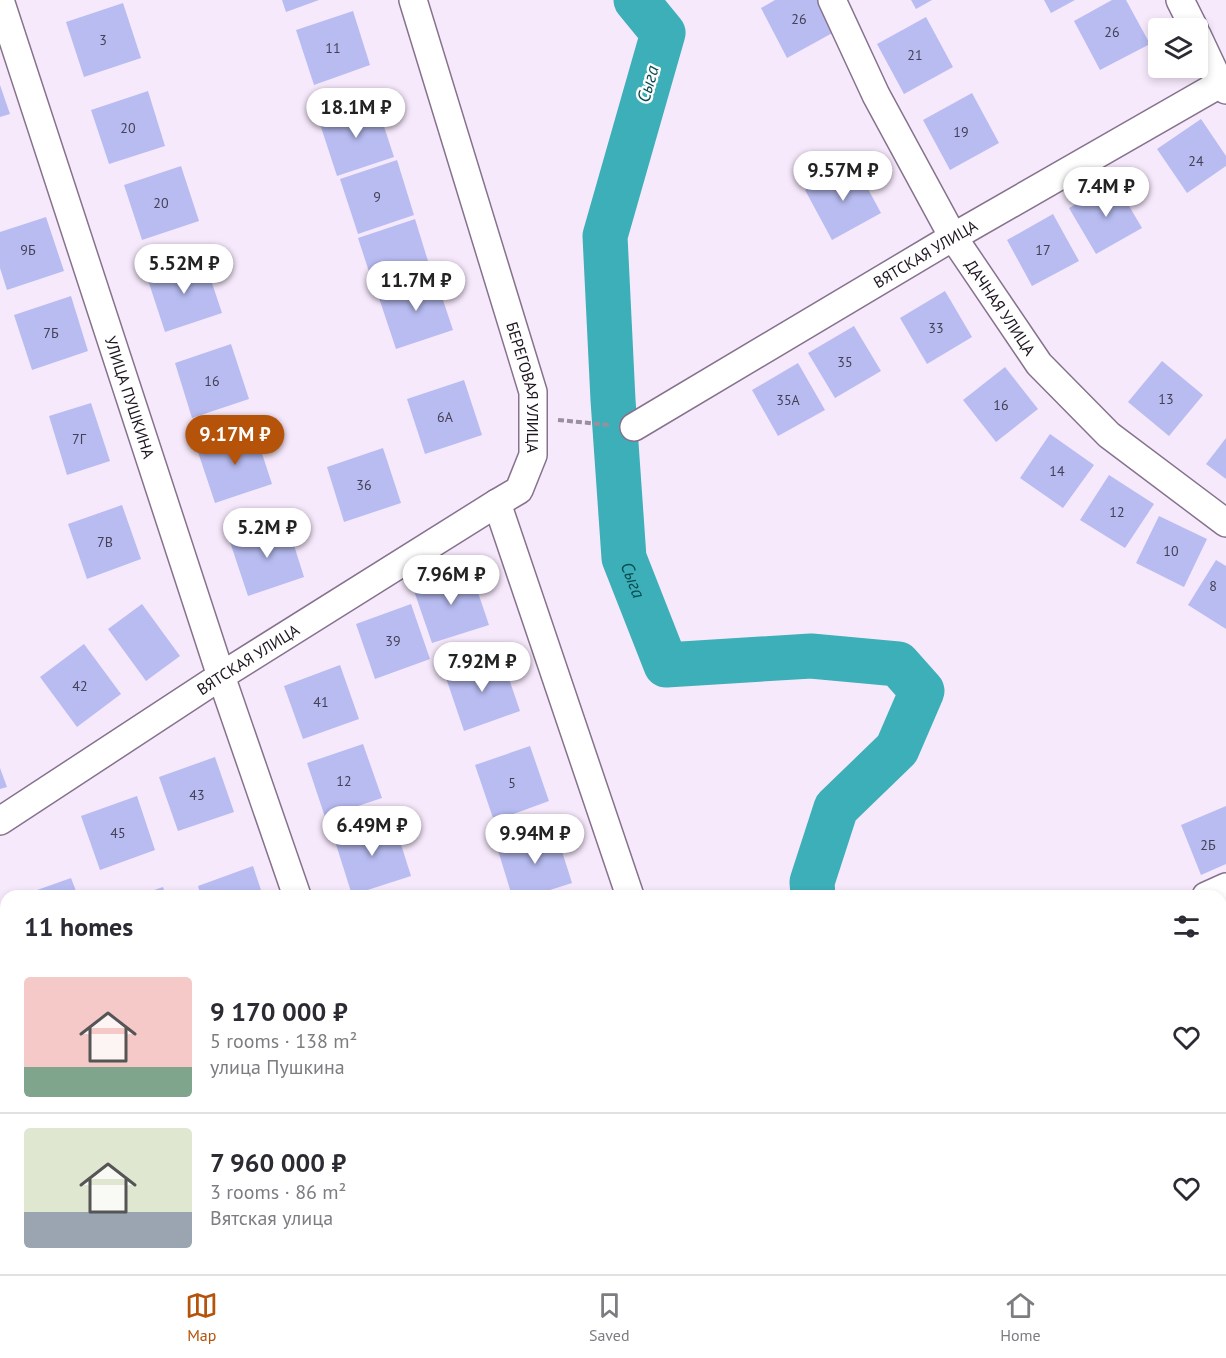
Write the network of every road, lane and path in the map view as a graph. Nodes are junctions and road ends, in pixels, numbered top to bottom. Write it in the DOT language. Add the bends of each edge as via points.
graph roads {
  1 [pos="0,0"];
  2 [pos="413,0"];
  3 [pos="832,0"];
  4 [pos="1180,0"];
  5 [pos="1189,18"];
  6 [pos="1208,57"];
  7 [pos="1223,87"];
  8 [pos="953,237"];
  9 [pos="533,417"];
  10 [pos="634,427"];
  11 [pos="497,503"];
  12 [pos="1226,523"];
  13 [pos="221,676"];
  14 [pos="0,821"];
  15 [pos="295,890"];
  16 [pos="628,890"];
  1 -- 13 [label="street, УЛИЦА ПУШКИНА"];
  2 -- 9 [label="street, БЕРЕГОВАЯ УЛИЦА" via="533,392"];
  3 -- 8 [label="street, ДАЧНАЯ УЛИЦА" via="876,95"];
  4 -- 5 [label="street"];
  6 -- 7 [label="street"];
  7 -- 8 [label="street, ВЯТСКАЯ УЛИЦА"];
  8 -- 10 [label="street, ВЯТСКАЯ УЛИЦА"];
  8 -- 12 [label="street, ДАЧНАЯ УЛИЦА" via="1039,364 1109,435"];
  9 -- 10 [label="path"];
  9 -- 11 [label="street, БЕРЕГОВАЯ УЛИЦА" via="533,455 519,490"];
  11 -- 13 [label="street, ВЯТСКАЯ УЛИЦА"];
  11 -- 16 [label="street"];
  13 -- 14 [label="street, ВЯТСКАЯ УЛИЦА"];
  13 -- 15 [label="street, УЛИЦА ПУШКИНА"];
}
